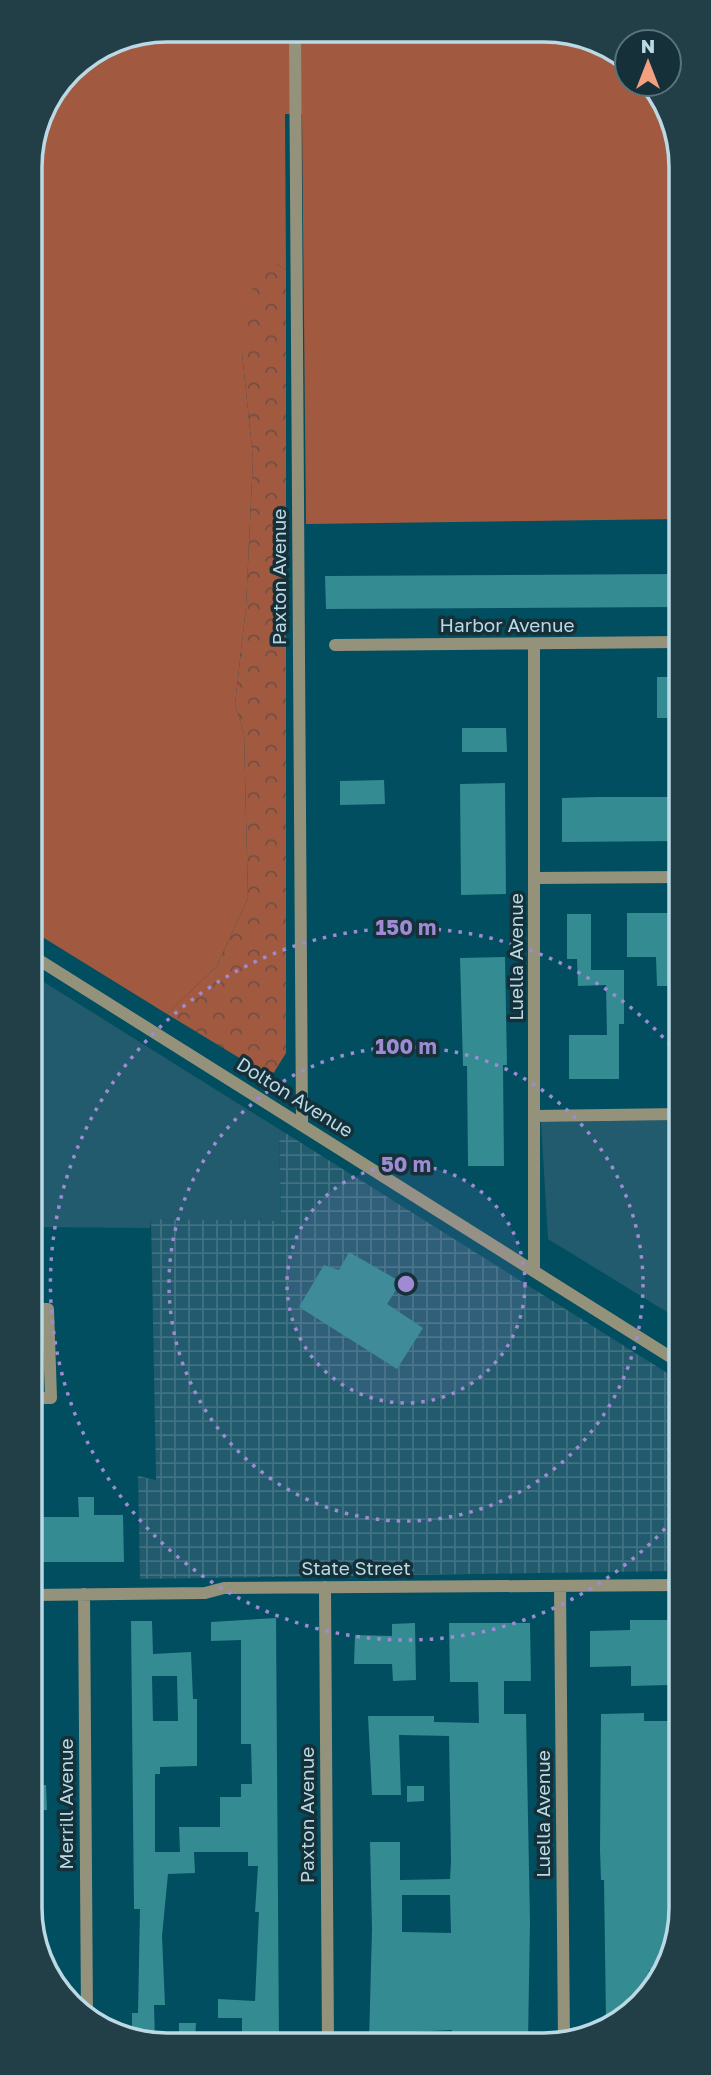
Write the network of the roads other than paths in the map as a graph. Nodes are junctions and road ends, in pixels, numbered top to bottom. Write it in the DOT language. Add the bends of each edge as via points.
graph roads {
  1 [pos="295,42"];
  2 [pos="669,642"];
  3 [pos="534,644"];
  4 [pos="335,645"];
  5 [pos="669,877"];
  6 [pos="535,878"];
  7 [pos="42,962"];
  8 [pos="669,1114"];
  9 [pos="535,1116"];
  10 [pos="302,1124"];
  11 [pos="534,1271"];
  12 [pos="42,1309"];
  13 [pos="669,1356"];
  14 [pos="42,1398"];
  15 [pos="669,1585"];
  16 [pos="560,1586"];
  17 [pos="325,1587"];
  18 [pos="84,1594"];
  19 [pos="42,1595"];
  20 [pos="87,2003"];
  21 [pos="564,2032"];
  22 [pos="328,2033"];
  1 -- 10 [label="street, Paxton Avenue"];
  2 -- 3 [label="street, Harbor Avenue"];
  3 -- 4 [label="street, Harbor Avenue"];
  3 -- 6 [label="street, Luella Avenue"];
  5 -- 6 [label="street"];
  6 -- 9 [label="street, Luella Avenue"];
  7 -- 10 [label="street, Dolton Avenue"];
  8 -- 9 [label="street"];
  9 -- 11 [label="street, Luella Avenue"];
  10 -- 11 [label="street, Dolton Avenue"];
  11 -- 13 [label="street, Dolton Avenue"];
  12 -- 14 [label="street" via="48,1309 51,1398"];
  15 -- 16 [label="street, State Street"];
  16 -- 17 [label="street, State Street"];
  16 -- 21 [label="street, Luella Avenue"];
  17 -- 18 [label="street, State Street"];
  17 -- 22 [label="street, Paxton Avenue"];
  18 -- 19 [label="street, State Street"];
  18 -- 20 [label="street, Merrill Avenue"];
}
